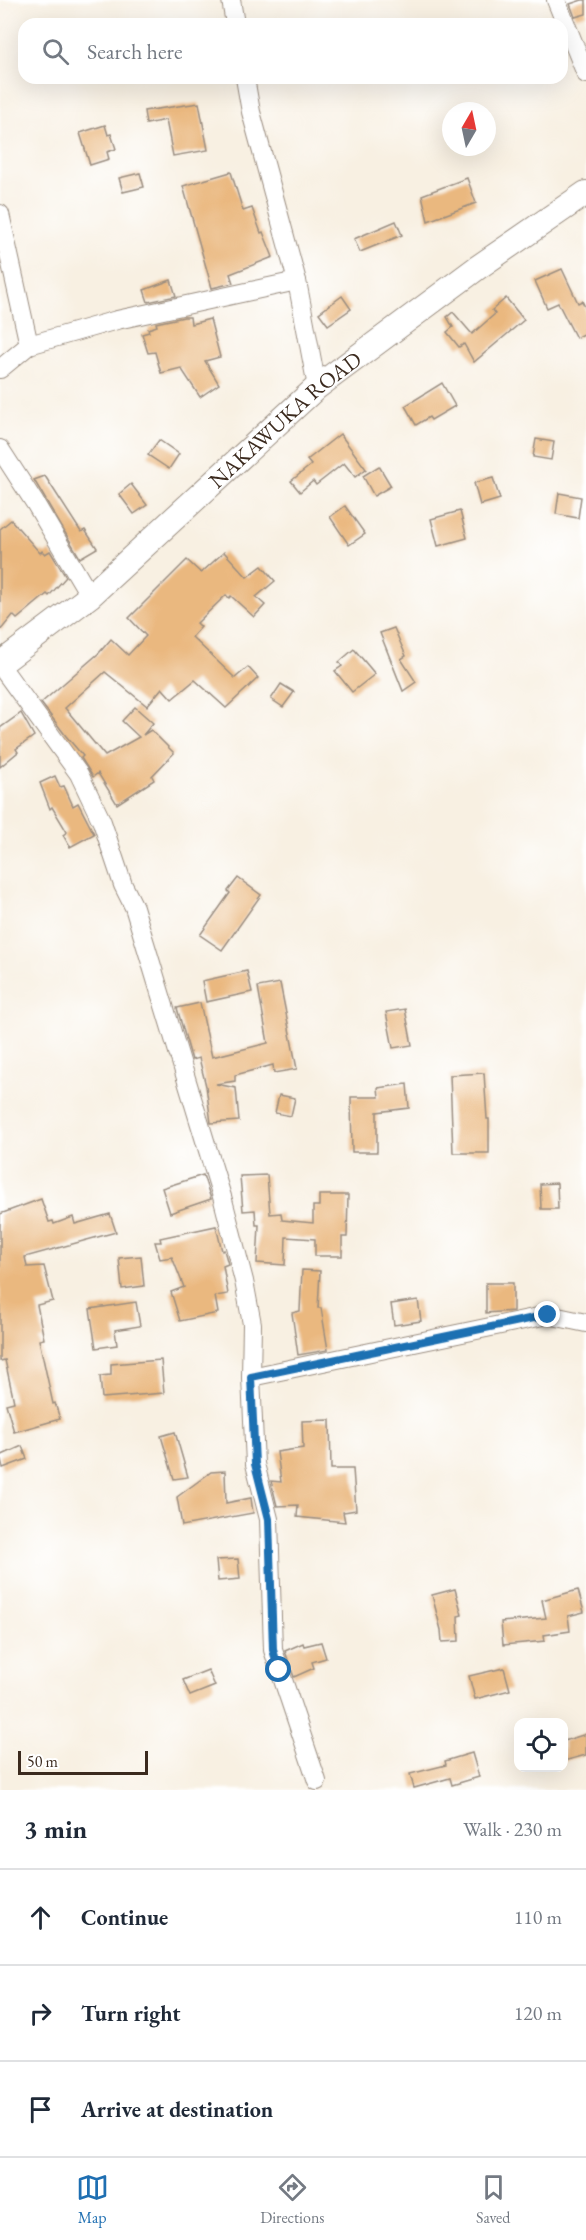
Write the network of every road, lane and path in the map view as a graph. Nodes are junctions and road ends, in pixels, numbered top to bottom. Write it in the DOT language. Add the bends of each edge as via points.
graph roads {
  1 [pos="231,0"];
  2 [pos="556,0"];
  3 [pos="234,18"];
  4 [pos="563,18"];
  5 [pos="568,30"];
  6 [pos="586,74"];
  7 [pos="245,84"];
  8 [pos="586,193"];
  9 [pos="0,214"];
  10 [pos="297,281"];
  11 [pos="28,345"];
  12 [pos="0,369"];
  13 [pos="317,387"];
  14 [pos="0,449"];
  15 [pos="90,596"];
  16 [pos="0,665"];
  17 [pos="586,1323"];
  18 [pos="251,1377"];
  19 [pos="317,1781"];
  1 -- 3 [label="street"];
  2 -- 4 [label="street"];
  5 -- 6 [label="street"];
  7 -- 10 [label="street"];
  8 -- 13 [label="main road, NAKAWUKA ROAD"];
  9 -- 11 [label="street"];
  10 -- 11 [label="street" via="117,320"];
  10 -- 13 [label="street"];
  11 -- 12 [label="street"];
  13 -- 15 [label="main road, NAKAWUKA ROAD"];
  14 -- 15 [label="street"];
  15 -- 16 [label="main road, NAKAWUKA ROAD"];
  16 -- 18 [label="street" via="79,774 134,907 244,1281 252,1324"];
  17 -- 18 [label="street" via="548,1315"];
  18 -- 19 [label="street" via="255,1464 269,1519 273,1650"];
}
